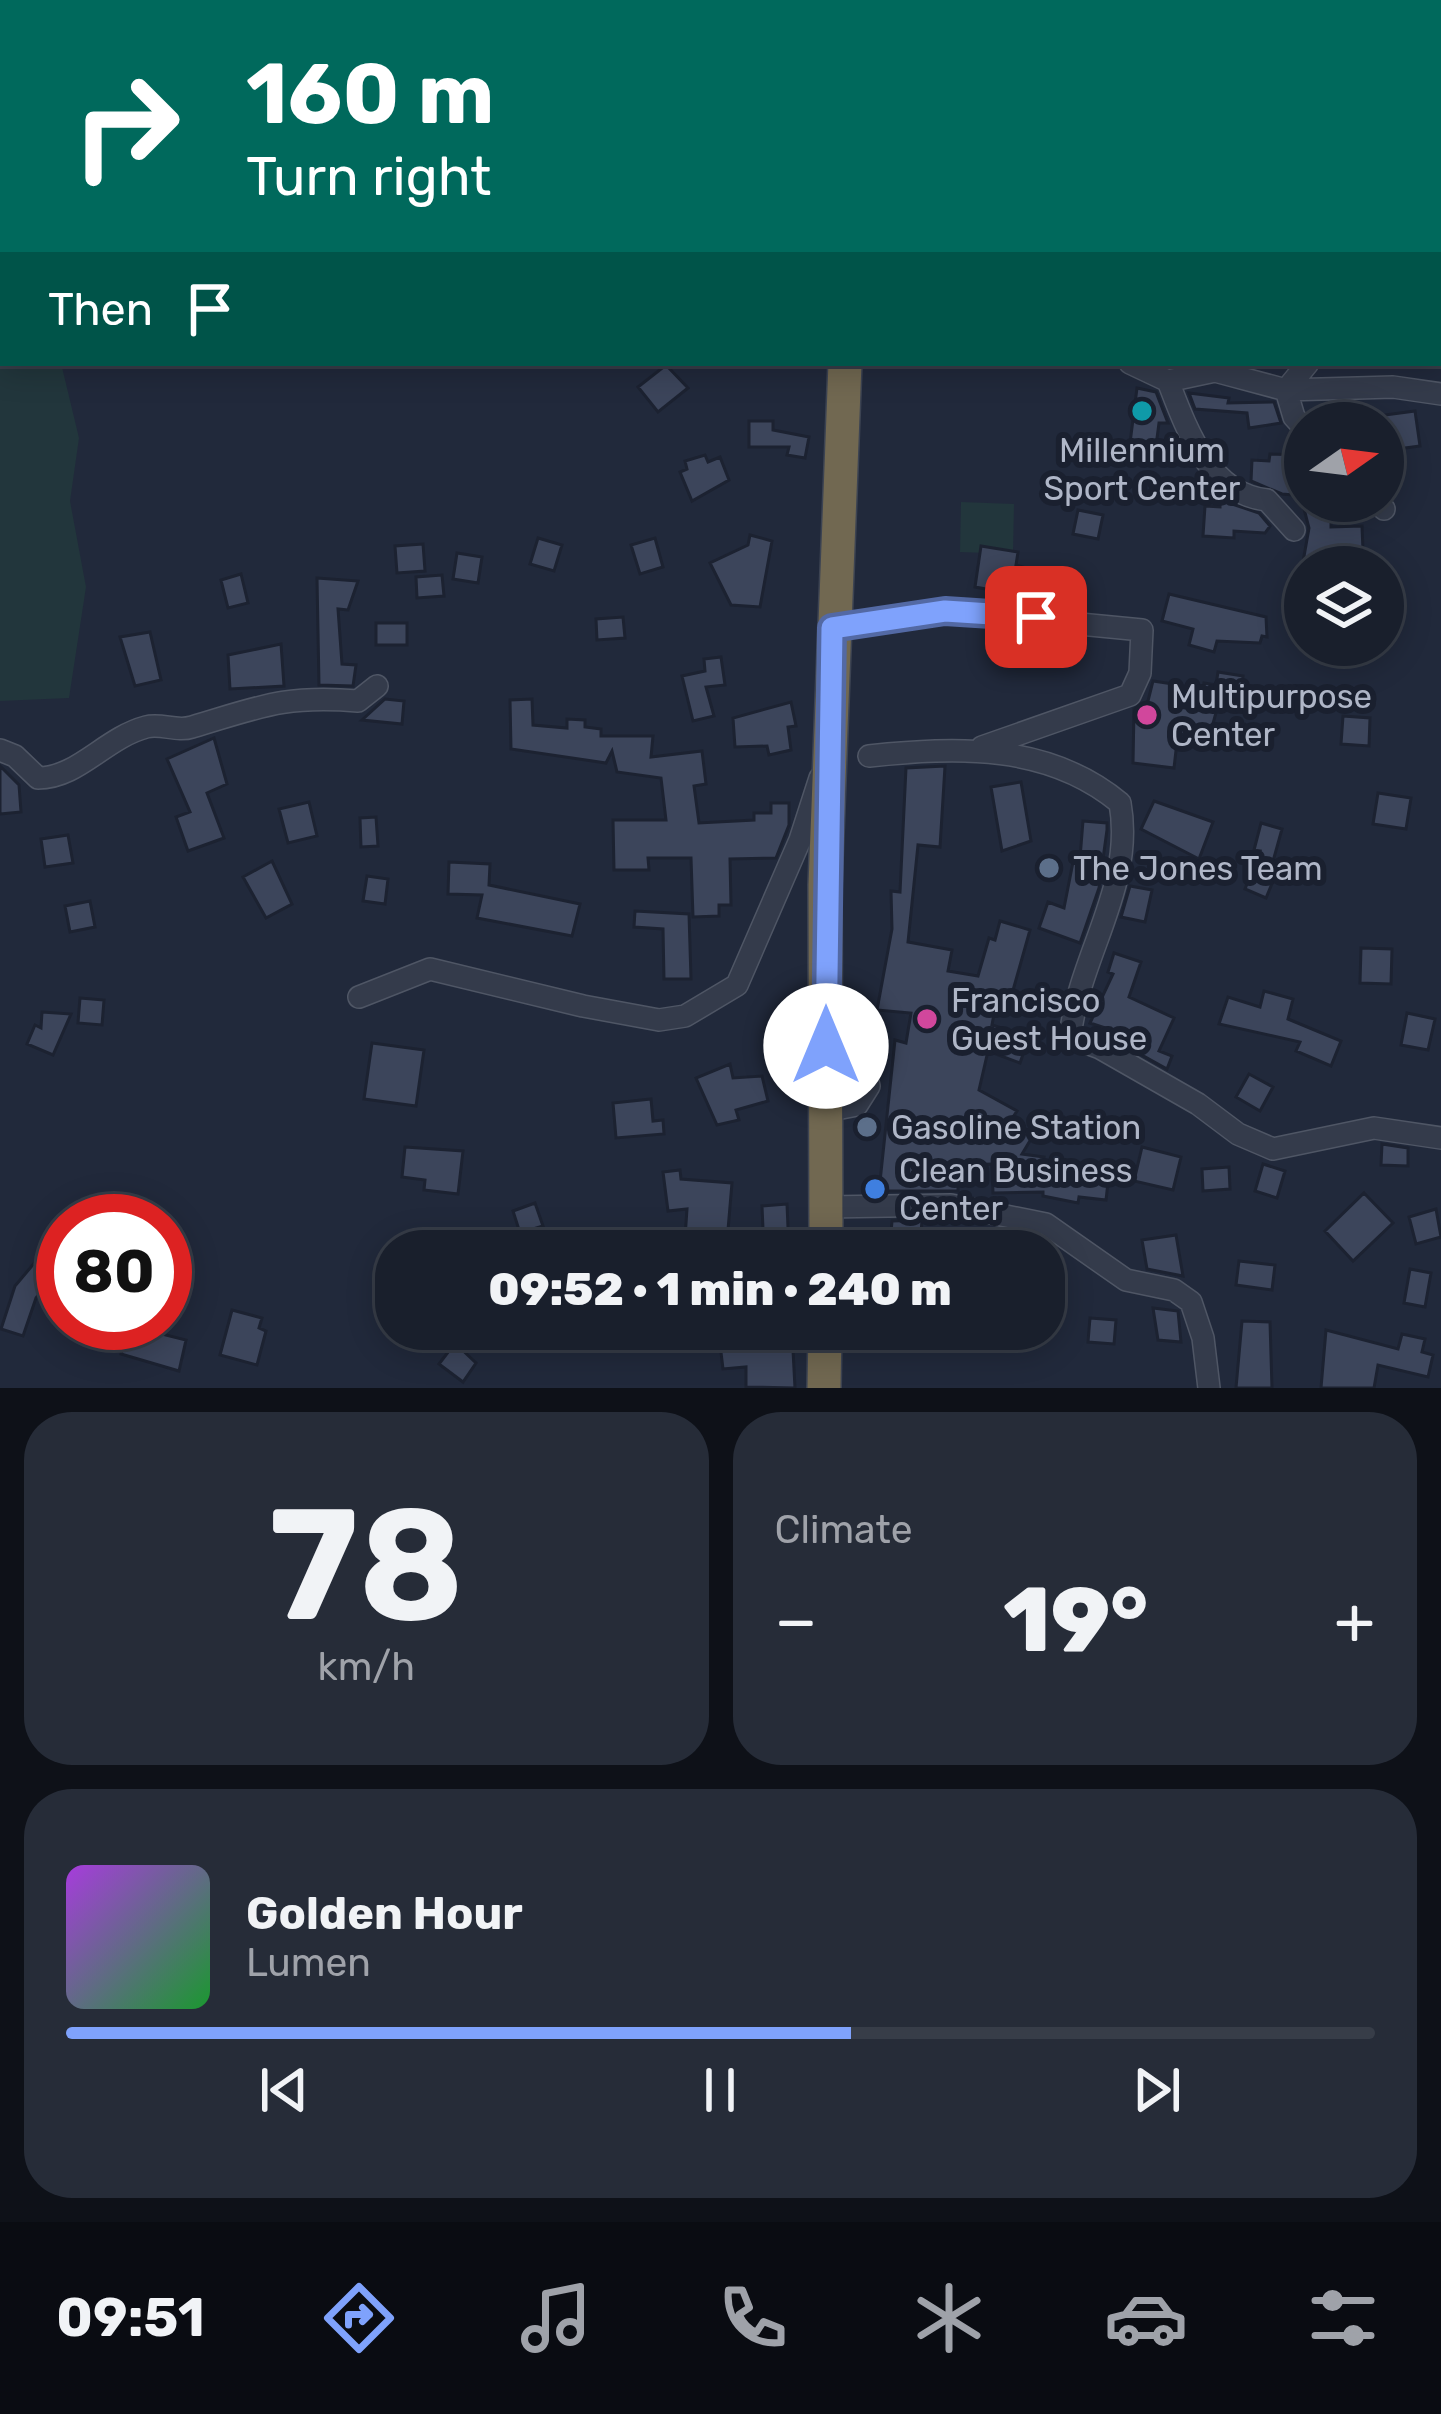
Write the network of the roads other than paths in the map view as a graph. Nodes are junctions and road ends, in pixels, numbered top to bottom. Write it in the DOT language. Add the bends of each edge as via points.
graph roads {
  1 [pos="845,366"];
  2 [pos="1137,366"];
  3 [pos="1306,366"];
  4 [pos="1168,380"];
  5 [pos="1286,390"];
  6 [pos="1441,394"];
  7 [pos="1289,402"];
  8 [pos="1294,530"];
  9 [pos="832,628"];
  10 [pos="377,686"];
  11 [pos="975,748"];
  12 [pos="829,749"];
  13 [pos="0,750"];
  14 [pos="868,756"];
  15 [pos="359,997"];
  16 [pos="1441,1138"];
  17 [pos="827,1207"];
  18 [pos="826,1230"];
  19 [pos="825,1350"];
  20 [pos="824,1388"];
  21 [pos="1209,1388"];
  1 -- 9 [label="highway"];
  2 -- 4 [label="street"];
  3 -- 5 [label="street"];
  4 -- 5 [label="street" via="1215,370"];
  4 -- 8 [label="street" via="1196,451 1246,498 1267,500"];
  5 -- 6 [label="street"];
  5 -- 7 [label="street"];
  9 -- 11 [label="street" via="945,611 1142,630 1130,694"];
  9 -- 12 [label="highway"];
  10 -- 13 [label="street" via="358,701 269,701 188,729 150,725 111,741 63,778 38,778"];
  11 -- 14 [label="street"];
  11 -- 16 [label="street" via="1060,766 1120,803 1125,858 1084,968 1070,1037 1273,1149 1374,1128"];
  12 -- 15 [label="street" via="748,963 737,985 712,1003 659,1020 430,969"];
  12 -- 17 [label="highway"];
  17 -- 18 [label="highway"];
  17 -- 21 [label="street" via="951,1205 1046,1224 1126,1280 1191,1302"];
  19 -- 20 [label="highway"];
}
